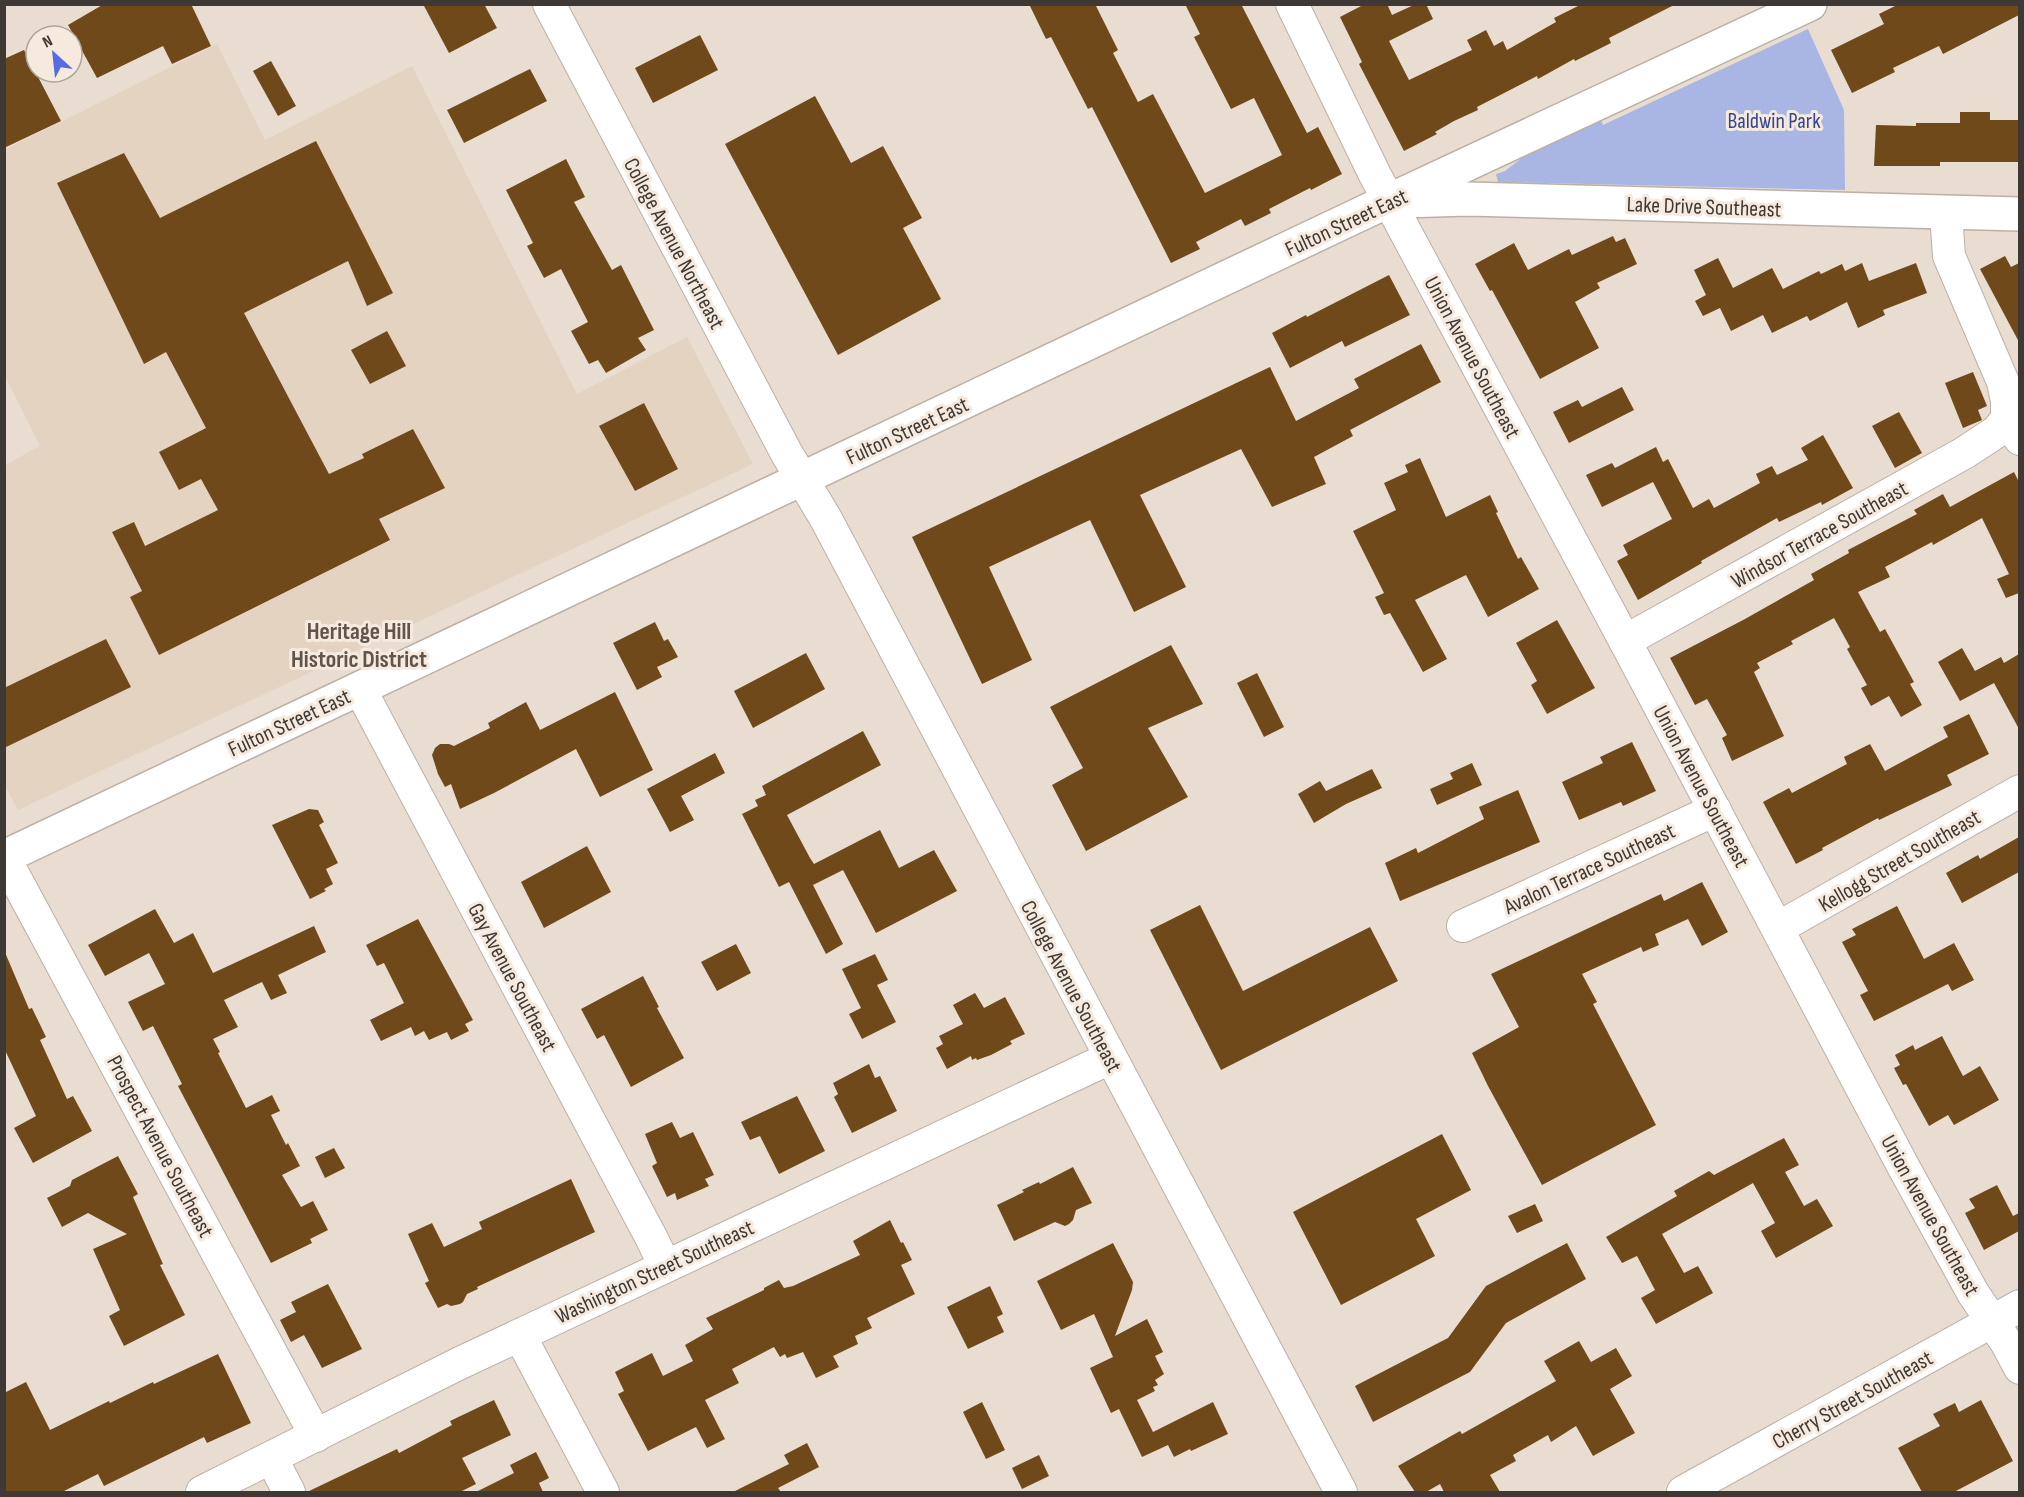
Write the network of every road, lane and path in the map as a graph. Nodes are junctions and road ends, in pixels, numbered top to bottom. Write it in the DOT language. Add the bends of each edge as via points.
graph roads {
  1 [pos="549,4"];
  2 [pos="1292,4"];
  3 [pos="1810,4"];
  4 [pos="1389,201"];
  5 [pos="1946,213"];
  6 [pos="2019,214"];
  7 [pos="2013,429"];
  8 [pos="802,480"];
  9 [pos="1626,641"];
  10 [pos="360,689"];
  11 [pos="2019,791"];
  12 [pos="1715,810"];
  13 [pos="4,857"];
  14 [pos="1463,926"];
  15 [pos="1778,928"];
  16 [pos="1110,1058"];
  17 [pos="665,1266"];
  18 [pos="2019,1306"];
  19 [pos="1991,1321"];
  20 [pos="520,1336"];
  21 [pos="2019,1368"];
  22 [pos="316,1436"];
  23 [pos="272,1459"];
  24 [pos="1699,1489"];
  25 [pos="202,1492"];
  26 [pos="289,1492"];
  27 [pos="603,1492"];
  28 [pos="1341,1492"];
  1 -- 8 [label="street, College Avenue Northeast"];
  2 -- 4 [label="street, Union Avenue Southeast"];
  3 -- 4 [label="main road, Fulton Street East"];
  4 -- 5 [label="main road, Lake Drive Southeast" via="1467,199"];
  4 -- 8 [label="main road, Fulton Street East"];
  4 -- 9 [label="street, Union Avenue Southeast"];
  5 -- 6 [label="main road, Lake Drive Southeast"];
  5 -- 7 [label="street" via="1949,256 2003,382"];
  7 -- 9 [label="street, Windsor Terrace Southeast" via="1996,432"];
  8 -- 10 [label="main road, Fulton Street East"];
  8 -- 16 [label="street, College Avenue Southeast"];
  9 -- 12 [label="street, Union Avenue Southeast"];
  10 -- 13 [label="main road, Fulton Street East"];
  10 -- 17 [label="street, Gay Avenue Southeast"];
  11 -- 15 [label="street, Kellogg Street Southeast"];
  12 -- 14 [label="street, Avalon Terrace Southeast"];
  12 -- 15 [label="street, Union Avenue Southeast"];
  13 -- 22 [label="street, Prospect Avenue Southeast"];
  15 -- 19 [label="street, Union Avenue Southeast" via="1903,1166"];
  16 -- 17 [label="street, Washington Street Southeast"];
  16 -- 28 [label="street, College Avenue Southeast"];
  17 -- 20 [label="street, Washington Street Southeast"];
  18 -- 19 [label="street, Cherry Street Southeast"];
  19 -- 21 [label="street, Union Avenue Southeast"];
  19 -- 24 [label="street, Cherry Street Southeast"];
  20 -- 22 [label="street, Washington Street Southeast"];
  20 -- 27 [label="street"];
  22 -- 23 [label="street, Washington Street Southeast"];
  23 -- 25 [label="street, Washington Street Southeast"];
  23 -- 26 [label="street"];
}
